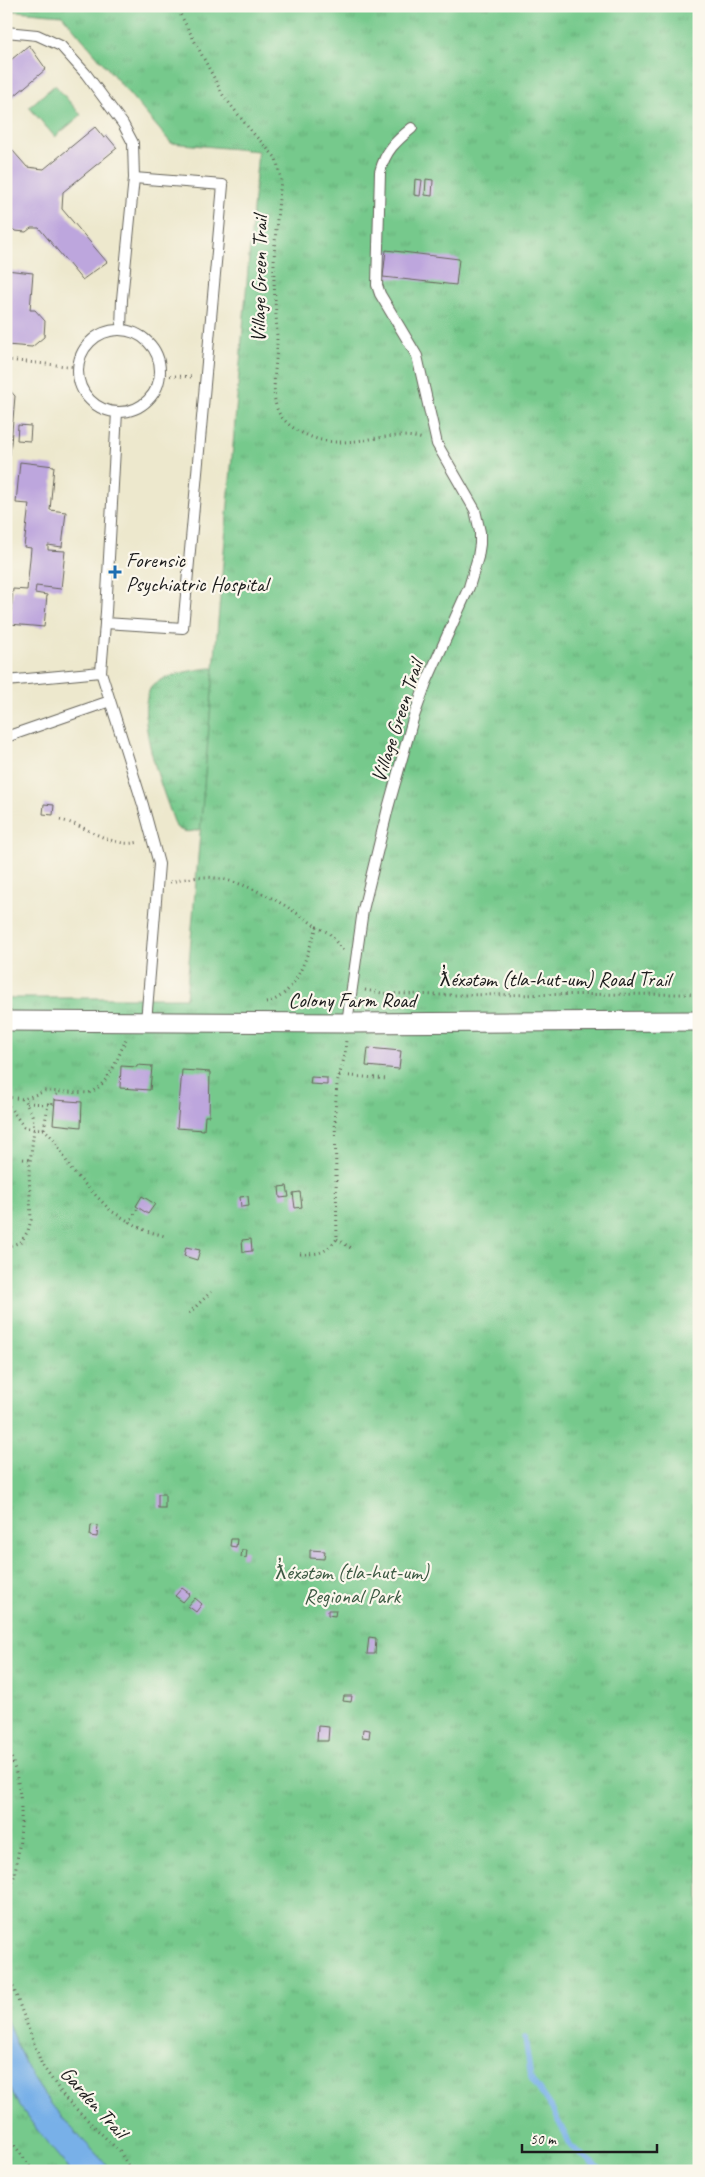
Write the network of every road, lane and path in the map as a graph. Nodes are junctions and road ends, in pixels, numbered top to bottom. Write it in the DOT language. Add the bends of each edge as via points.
graph roads {
  1 [pos="176,6"];
  2 [pos="6,32"];
  3 [pos="412,128"];
  4 [pos="134,178"];
  5 [pos="121,329"];
  6 [pos="6,360"];
  7 [pos="77,367"];
  8 [pos="160,375"];
  9 [pos="205,378"];
  10 [pos="117,412"];
  11 [pos="437,444"];
  12 [pos="105,622"];
  13 [pos="100,672"];
  14 [pos="6,681"];
  15 [pos="110,701"];
  16 [pos="6,737"];
  17 [pos="60,820"];
  18 [pos="153,838"];
  19 [pos="158,883"];
  20 [pos="317,927"];
  21 [pos="355,962"];
  22 [pos="352,986"];
  23 [pos="699,994"];
  24 [pos="263,1004"];
  25 [pos="6,1021"];
  26 [pos="699,1021"];
  27 [pos="146,1022"];
  28 [pos="347,1023"];
  29 [pos="128,1031"];
  30 [pos="339,1076"];
  31 [pos="388,1079"];
  32 [pos="59,1091"];
  33 [pos="6,1097"];
  34 [pos="25,1101"];
  35 [pos="6,1102"];
  36 [pos="48,1104"];
  37 [pos="34,1128"];
  38 [pos="44,1128"];
  39 [pos="23,1159"];
  40 [pos="30,1160"];
  41 [pos="29,1191"];
  42 [pos="36,1191"];
  43 [pos="138,1208"];
  44 [pos="129,1222"];
  45 [pos="165,1236"];
  46 [pos="337,1239"];
  47 [pos="6,1247"];
  48 [pos="351,1248"];
  49 [pos="300,1254"];
  50 [pos="210,1292"];
  51 [pos="189,1312"];
  52 [pos="6,1744"];
  53 [pos="6,1918"];
  54 [pos="6,1968"];
  55 [pos="6,2133"];
  56 [pos="33,2171"];
  57 [pos="131,2171"];
  1 -- 11 [label="path, Village Green Trail" via="223,95 279,164 281,179 274,281 275,393 282,418 296,430 320,440 348,442 407,435"];
  2 -- 4 [label="lane" via="38,35 61,46 86,74 123,124 132,143"];
  3 -- 11 [label="lane, Village Green Trail" via="392,144 382,161 378,185 376,274 380,294 417,356"];
  4 -- 5 [label="lane"];
  4 -- 9 [label="lane" via="223,185"];
  5 -- 7 [label="lane" via="100,333 89,341"];
  5 -- 8 [label="lane" via="139,334 154,349 158,355"];
  6 -- 7 [label="path"];
  7 -- 10 [label="lane" via="80,385 87,398 98,407"];
  8 -- 9 [label="path"];
  8 -- 10 [label="lane" via="148,400 136,408"];
  9 -- 12 [label="lane" via="182,628"];
  10 -- 12 [label="lane"];
  11 -- 21 [label="lane, Village Green Trail" via="475,510 480,532 478,557 470,587 426,683 414,719 375,854"];
  12 -- 13 [label="lane"];
  13 -- 14 [label="lane"];
  13 -- 15 [label="lane"];
  15 -- 16 [label="lane"];
  15 -- 18 [label="lane"];
  17 -- 18 [label="path" via="118,842 130,844"];
  18 -- 19 [label="lane"];
  19 -- 20 [label="path" via="203,877 224,879 287,906"];
  19 -- 27 [label="lane"];
  20 -- 21 [label="path" via="329,933 350,961"];
  20 -- 24 [label="path" via="305,960 288,991"];
  21 -- 22 [label="lane, Village Green Trail"];
  22 -- 23 [label="path, ƛ̓éxətəm (tla-hut-um) Road Trail" via="382,994"];
  22 -- 28 [label="lane, Village Green Trail"];
  25 -- 27 [label="street, Colony Farm Road"];
  26 -- 28 [label="street, Colony Farm Road"];
  27 -- 28 [label="street, Colony Farm Road"];
  28 -- 30 [label="path" via="345,1055"];
  29 -- 32 [label="path" via="121,1052 98,1087 89,1093"];
  30 -- 31 [label="path"];
  30 -- 46 [label="path" via="335,1112"];
  32 -- 34 [label="path" via="38,1092"];
  32 -- 36 [label="path" via="52,1105"];
  33 -- 34 [label="path"];
  34 -- 36 [label="path"];
  34 -- 37 [label="path"];
  35 -- 37 [label="path" via="19,1120 28,1128"];
  36 -- 38 [label="path"];
  37 -- 38 [label="path"];
  37 -- 40 [label="path"];
  38 -- 44 [label="path" via="72,1170 111,1211"];
  39 -- 40 [label="path"];
  40 -- 41 [label="path"];
  41 -- 42 [label="path"];
  41 -- 47 [label="path" via="31,1220 28,1231 21,1242"];
  43 -- 44 [label="path"];
  44 -- 45 [label="path"];
  46 -- 48 [label="path"];
  46 -- 49 [label="path" via="325,1252"];
  50 -- 51 [label="path"];
  52 -- 53 [label="path" via="18,1777 22,1831"];
  54 -- 57 [label="path, Garden Trail" via="42,2065 64,2098 120,2152"];
  55 -- 56 [label="path"];
}
